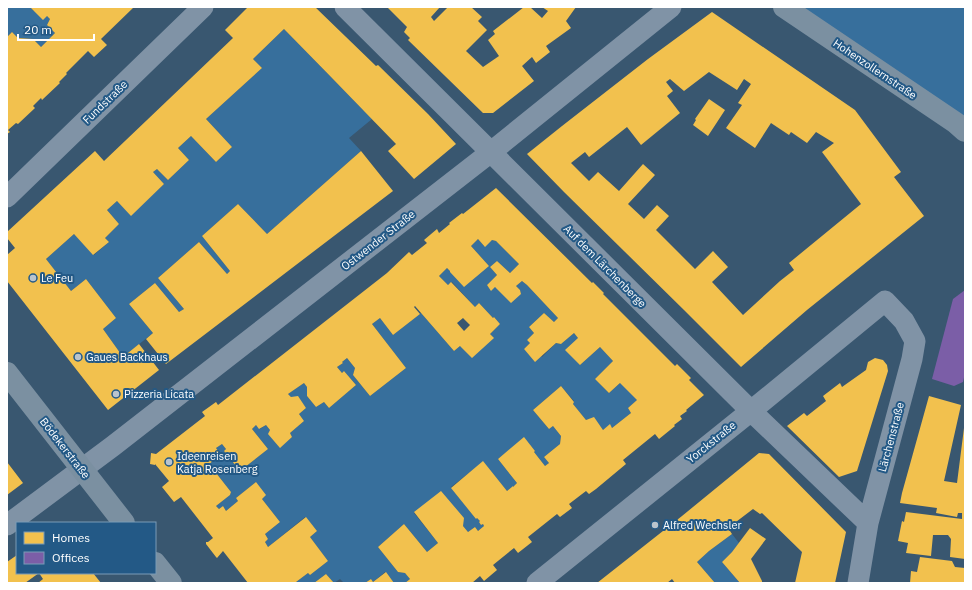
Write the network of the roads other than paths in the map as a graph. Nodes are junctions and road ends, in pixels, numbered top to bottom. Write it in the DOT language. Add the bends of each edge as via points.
graph roads {
  1 [pos="203,7"];
  2 [pos="345,7"];
  3 [pos="671,7"];
  4 [pos="784,7"];
  5 [pos="965,131"];
  6 [pos="491,152"];
  7 [pos="7,197"];
  8 [pos="885,301"];
  9 [pos="7,373"];
  10 [pos="751,411"];
  11 [pos="82,470"];
  12 [pos="123,522"];
  13 [pos="868,523"];
  14 [pos="7,525"];
  15 [pos="156,564"];
  16 [pos="171,583"];
  17 [pos="537,583"];
  18 [pos="858,583"];
  1 -- 7 [label="street, Fundstraße"];
  2 -- 6 [label="street, Auf dem Lärchenberge"];
  3 -- 6 [label="street, Ostwender Straße"];
  4 -- 5 [label="street, Hohenzollernstraße"];
  6 -- 10 [label="street, Auf dem Lärchenberge"];
  6 -- 11 [label="street, Ostwender Straße"];
  8 -- 10 [label="street, Yorckstraße"];
  8 -- 13 [label="street, Lärchenstraße" via="904,321 915,341"];
  9 -- 11 [label="street, Bödekerstraße"];
  10 -- 13 [label="street, Auf dem Lärchenberge"];
  10 -- 17 [label="street, Yorckstraße"];
  11 -- 12 [label="street, Bödekerstraße"];
  11 -- 14 [label="street, Ostwender Straße"];
  13 -- 18 [label="street, Lärchenstraße"];
  15 -- 16 [label="street"];
}
